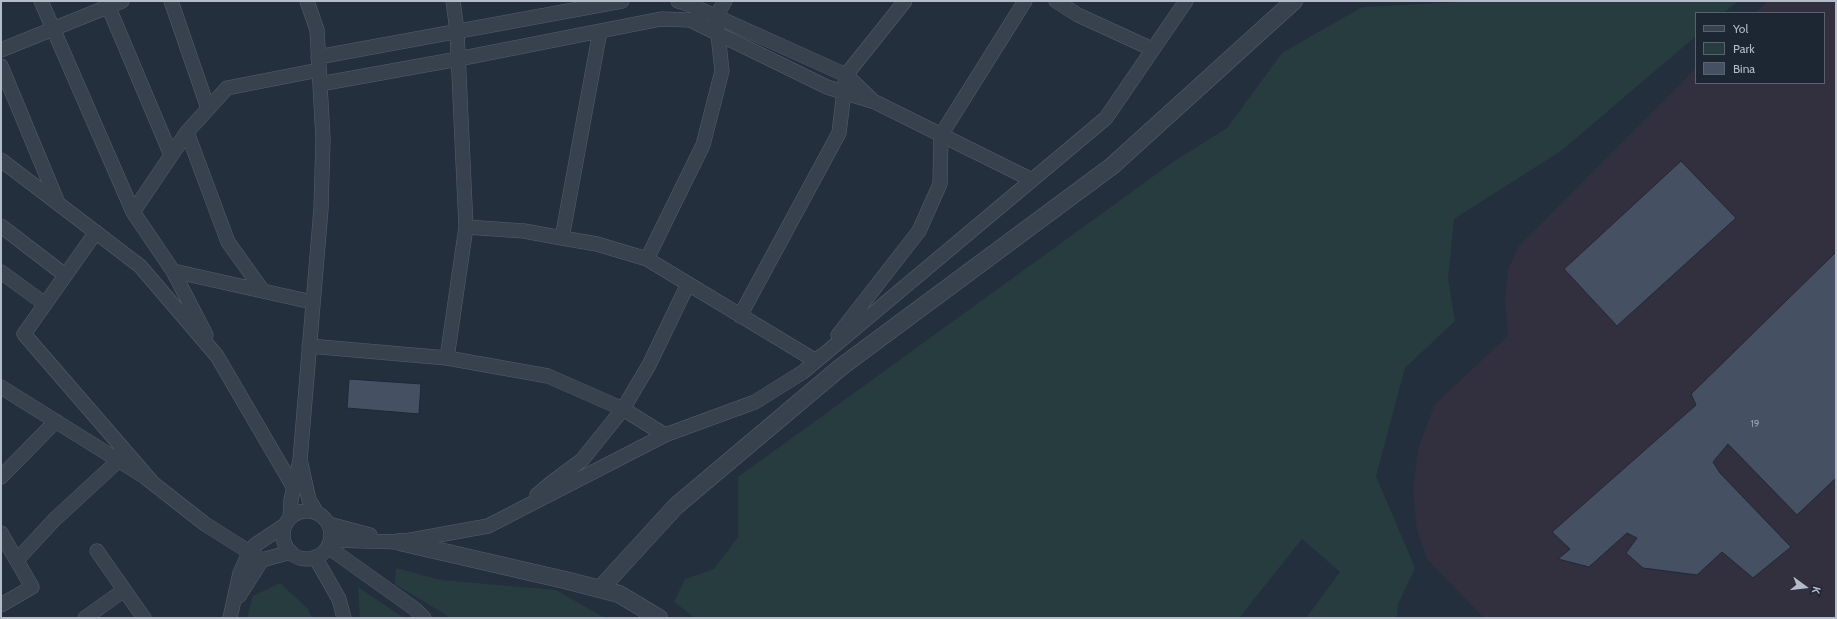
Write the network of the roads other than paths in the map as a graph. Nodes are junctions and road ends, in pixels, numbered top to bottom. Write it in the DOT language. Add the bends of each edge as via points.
graph roads {
  1 [pos="42,1"];
  2 [pos="122,1"];
  3 [pos="171,1"];
  4 [pos="307,1"];
  5 [pos="453,1"];
  6 [pos="622,1"];
  7 [pos="678,1"];
  8 [pos="725,1"];
  9 [pos="905,1"];
  10 [pos="1025,1"];
  11 [pos="1056,1"];
  12 [pos="1186,1"];
  13 [pos="1294,1"];
  14 [pos="107,4"];
  15 [pos="716,16"];
  16 [pos="53,29"];
  17 [pos="600,31"];
  18 [pos="457,32"];
  19 [pos="716,33"];
  20 [pos="1152,49"];
  21 [pos="1,50"];
  22 [pos="458,59"];
  23 [pos="1,66"];
  24 [pos="319,70"];
  25 [pos="846,75"];
  26 [pos="844,92"];
  27 [pos="875,102"];
  28 [pos="208,108"];
  29 [pos="187,132"];
  30 [pos="941,135"];
  31 [pos="171,155"];
  32 [pos="1,160"];
  33 [pos="1032,180"];
  34 [pos="58,204"];
  35 [pos="133,212"];
  36 [pos="1,226"];
  37 [pos="466,227"];
  38 [pos="96,232"];
  39 [pos="562,238"];
  40 [pos="647,259"];
  41 [pos="173,271"];
  42 [pos="1,272"];
  43 [pos="65,275"];
  44 [pos="688,284"];
  45 [pos="263,291"];
  46 [pos="312,302"];
  47 [pos="45,304"];
  48 [pos="740,316"];
  49 [pos="309,346"];
  50 [pos="218,356"];
  51 [pos="447,358"];
  52 [pos="816,361"];
  53 [pos="1,387"];
  54 [pos="623,409"];
  55 [pos="56,421"];
  56 [pos="665,435"];
  57 [pos="119,460"];
  58 [pos="300,460"];
  59 [pos="1,477"];
  60 [pos="152,482"];
  61 [pos="294,488"];
  62 [pos="524,508"];
  63 [pos="317,513"];
  64 [pos="287,522"];
  65 [pos="329,524"];
  66 [pos="1,533"];
  67 [pos="400,542"];
  68 [pos="329,544"];
  69 [pos="98,551"];
  70 [pos="250,552"];
  71 [pos="291,552"];
  72 [pos="315,558"];
  73 [pos="17,560"];
  74 [pos="262,560"];
  75 [pos="600,589"];
  76 [pos="124,590"];
  77 [pos="1,605"];
  78 [pos="231,614"];
  79 [pos="85,618"];
  80 [pos="144,618"];
  81 [pos="344,618"];
  82 [pos="424,618"];
  83 [pos="659,618"];
  1 -- 16 [label="street"];
  2 -- 14 [label="street"];
  3 -- 28 [label="street"];
  4 -- 24 [label="street" via="317,30"];
  5 -- 18 [label="street"];
  6 -- 18 [label="street"];
  7 -- 15 [label="street"];
  8 -- 15 [label="street"];
  9 -- 25 [label="street"];
  10 -- 30 [label="street"];
  11 -- 20 [label="street" via="1078,15"];
  12 -- 20 [label="street"];
  13 -- 75 [label="street" via="1112,166 841,367 676,506"];
  14 -- 16 [label="street"];
  14 -- 31 [label="street"];
  15 -- 19 [label="street"];
  15 -- 25 [label="street"];
  16 -- 21 [label="street"];
  16 -- 35 [label="street"];
  17 -- 19 [label="street" via="661,19 690,20"];
  17 -- 22 [label="street"];
  17 -- 39 [label="street"];
  18 -- 22 [label="street"];
  18 -- 24 [label="street"];
  19 -- 26 [label="street" via="827,87"];
  19 -- 40 [label="street" via="722,72 703,145"];
  20 -- 33 [label="street" via="1106,118"];
  22 -- 24 [label="street"];
  22 -- 37 [label="street"];
  23 -- 34 [label="street"];
  24 -- 28 [label="street" via="227,88"];
  24 -- 46 [label="street" via="323,139 321,209"];
  25 -- 26 [label="street"];
  25 -- 27 [label="street"];
  26 -- 27 [label="street"];
  26 -- 48 [label="street" via="838,133"];
  27 -- 30 [label="street"];
  28 -- 29 [label="street"];
  29 -- 31 [label="street"];
  29 -- 45 [label="street" via="228,242"];
  30 -- 33 [label="street"];
  30 -- 52 [label="street" via="940,184 919,231"];
  31 -- 35 [label="street"];
  32 -- 34 [label="street"];
  33 -- 52 [label="street"];
  34 -- 38 [label="street"];
  35 -- 41 [label="street"];
  36 -- 43 [label="street"];
  37 -- 39 [label="street" via="524,231"];
  37 -- 51 [label="street"];
  38 -- 43 [label="street"];
  38 -- 50 [label="street" via="140,266"];
  39 -- 40 [label="street" via="597,244"];
  40 -- 44 [label="street"];
  41 -- 45 [label="street"];
  41 -- 50 [label="street"];
  42 -- 47 [label="street"];
  43 -- 47 [label="street"];
  44 -- 48 [label="street"];
  44 -- 54 [label="street" via="649,365"];
  45 -- 46 [label="street"];
  46 -- 49 [label="street"];
  47 -- 60 [label="street" via="24,334"];
  48 -- 52 [label="street"];
  49 -- 51 [label="street"];
  49 -- 58 [label="street"];
  50 -- 61 [label="street"];
  51 -- 54 [label="street" via="548,376"];
  52 -- 56 [label="street" via="755,402"];
  53 -- 55 [label="street"];
  54 -- 56 [label="street"];
  54 -- 62 [label="street" via="582,460 551,483"];
  55 -- 57 [label="street"];
  55 -- 59 [label="street"];
  56 -- 62 [label="street"];
  57 -- 60 [label="street"];
  57 -- 73 [label="street" via="54,520"];
  58 -- 61 [label="street"];
  58 -- 63 [label="street" via="309,500"];
  60 -- 70 [label="street" via="205,524"];
  61 -- 64 [label="street"];
  62 -- 67 [label="street" via="488,526"];
  63 -- 64 [label="street" via="302,511"];
  63 -- 65 [label="street"];
  64 -- 70 [label="street" via="255,545"];
  64 -- 71 [label="street" via="283,540"];
  65 -- 67 [label="street"];
  65 -- 68 [label="street"];
  66 -- 73 [label="street"];
  67 -- 68 [label="street"];
  67 -- 75 [label="street"];
  68 -- 72 [label="street" via="322,554"];
  68 -- 82 [label="street"];
  69 -- 76 [label="street"];
  70 -- 74 [label="street"];
  70 -- 78 [label="street" via="240,573"];
  71 -- 72 [label="street" via="303,559"];
  71 -- 74 [label="street"];
  72 -- 81 [label="street" via="340,599"];
  73 -- 77 [label="street" via="32,587"];
  74 -- 78 [label="street" via="248,580"];
  75 -- 83 [label="street" via="619,594"];
  76 -- 79 [label="street"];
  76 -- 80 [label="street"];
}
